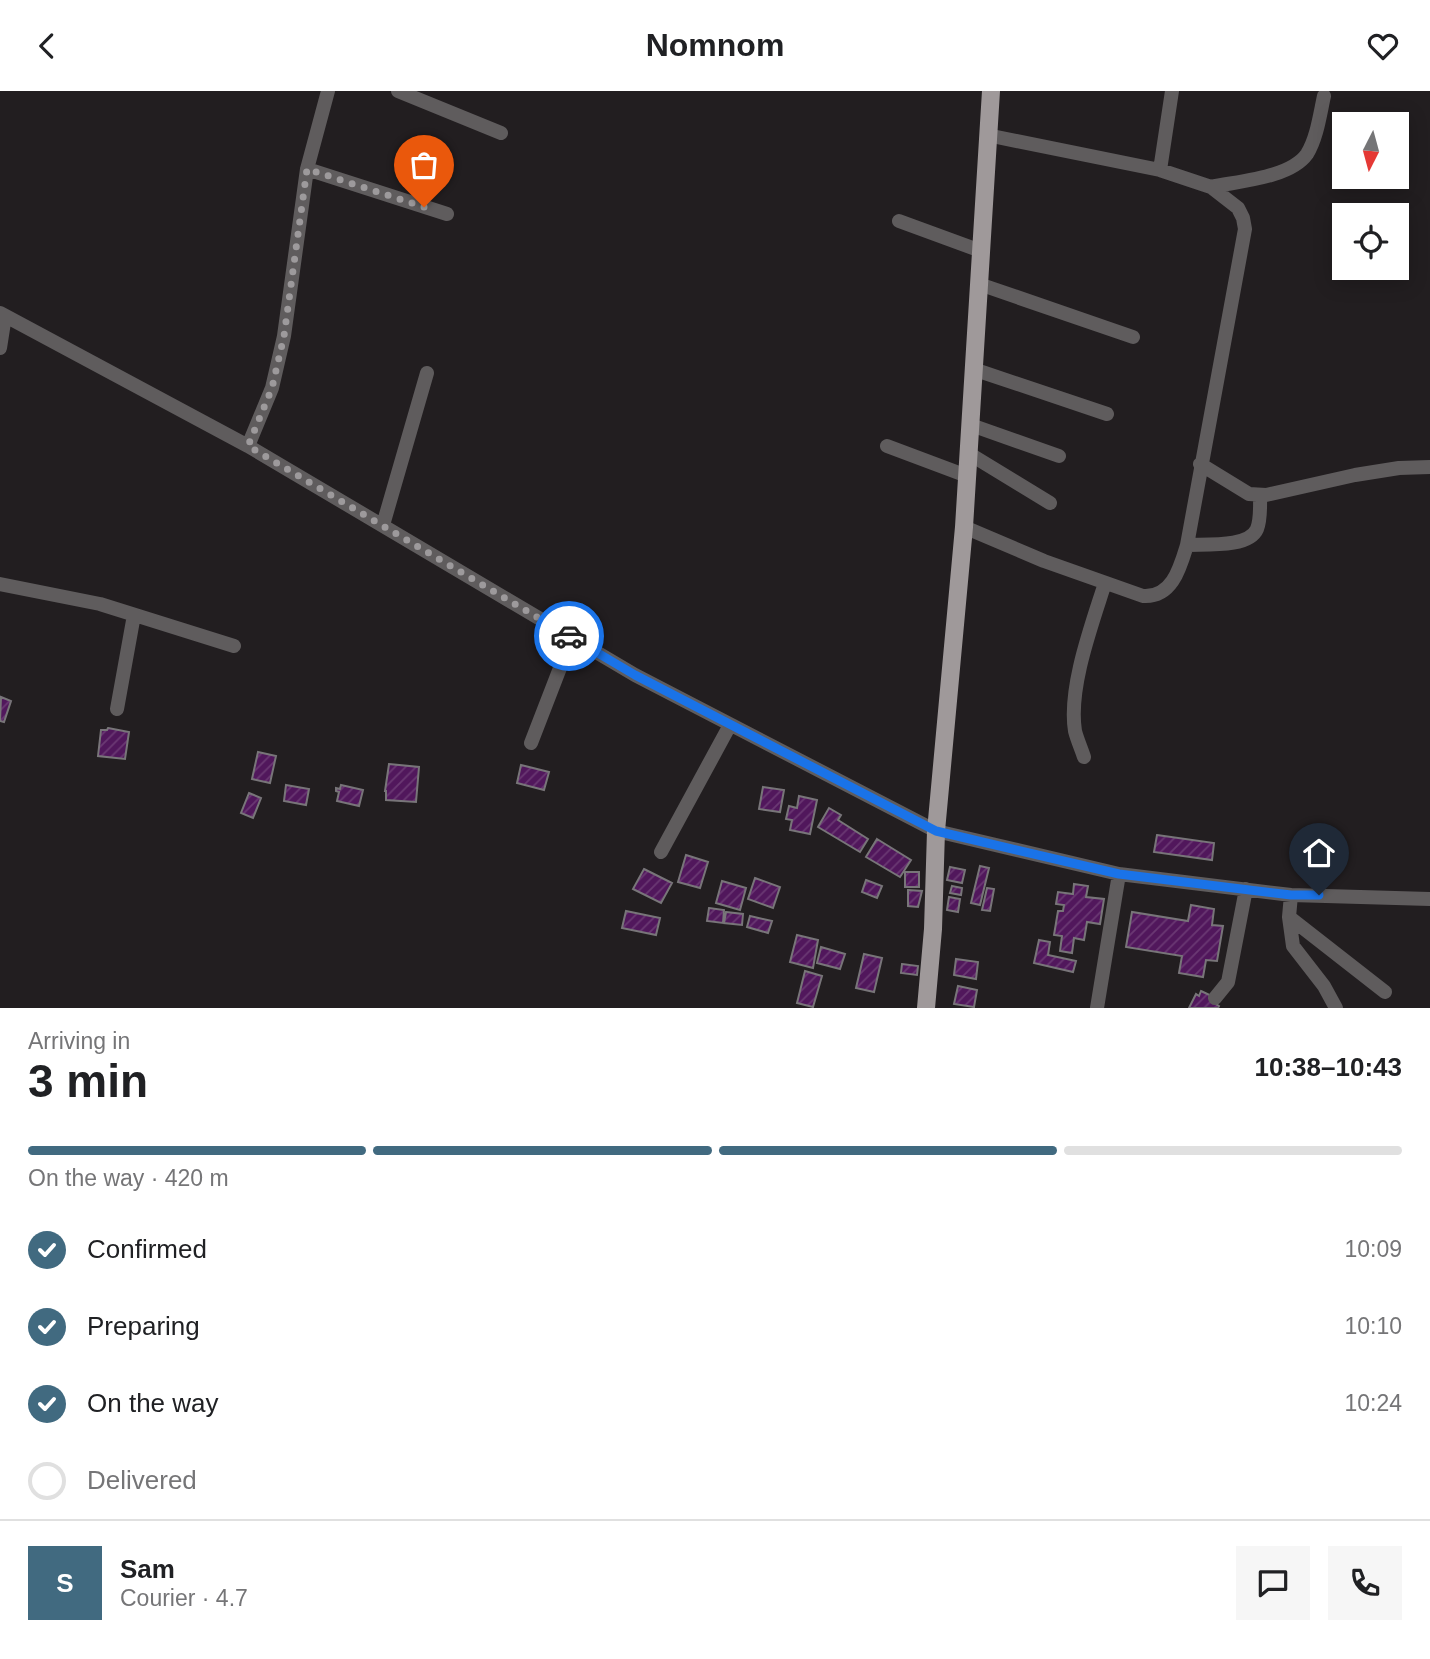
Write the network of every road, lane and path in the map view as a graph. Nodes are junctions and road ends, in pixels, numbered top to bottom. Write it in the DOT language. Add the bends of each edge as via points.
graph roads {
  1 [pos="328,91"];
  2 [pos="398,91"];
  3 [pos="991,91"];
  4 [pos="1172,91"];
  5 [pos="1324,96"];
  6 [pos="502,134"];
  7 [pos="987,135"];
  8 [pos="307,169"];
  9 [pos="1160,170"];
  10 [pos="1211,187"];
  11 [pos="447,214"];
  12 [pos="899,221"];
  13 [pos="981,251"];
  14 [pos="979,284"];
  15 [pos="2,314"];
  16 [pos="1133,337"];
  17 [pos="0,348"];
  18 [pos="973,369"];
  19 [pos="427,373"];
  20 [pos="1107,414"];
  21 [pos="971,425"];
  22 [pos="248,446"];
  23 [pos="887,446"];
  24 [pos="968,453"];
  25 [pos="1059,456"];
  26 [pos="1200,464"];
  27 [pos="1430,467"];
  28 [pos="967,476"];
  29 [pos="1260,495"];
  30 [pos="1050,503"];
  31 [pos="383,525"];
  32 [pos="964,527"];
  33 [pos="1187,545"];
  34 [pos="1105,583"];
  35 [pos="0,584"];
  36 [pos="134,615"];
  37 [pos="572,637"];
  38 [pos="234,646"];
  39 [pos="117,709"];
  40 [pos="730,725"];
  41 [pos="531,743"];
  42 [pos="1084,757"];
  43 [pos="936,831"];
  44 [pos="661,852"];
  45 [pos="1119,874"];
  46 [pos="1246,889"];
  47 [pos="1291,895"];
  48 [pos="1430,899"];
  49 [pos="1289,917"];
  50 [pos="1385,992"];
  51 [pos="1215,998"];
  52 [pos="926,1008"];
  53 [pos="1097,1008"];
  54 [pos="1336,1008"];
  1 -- 8 [label="street"];
  2 -- 6 [label="street"];
  3 -- 7 [label="main road"];
  4 -- 9 [label="street"];
  5 -- 10 [label="street" via="1307,153 1295,165"];
  7 -- 9 [label="street"];
  7 -- 13 [label="main road"];
  8 -- 11 [label="street"];
  8 -- 22 [label="street" via="284,336 272,388"];
  9 -- 10 [label="street"];
  10 -- 26 [label="street" via="1238,208 1245,229"];
  12 -- 13 [label="street"];
  13 -- 14 [label="main road"];
  14 -- 16 [label="street"];
  14 -- 18 [label="main road"];
  15 -- 17 [label="street"];
  15 -- 22 [label="street"];
  18 -- 20 [label="street"];
  18 -- 21 [label="main road"];
  19 -- 31 [label="street"];
  21 -- 24 [label="main road"];
  21 -- 25 [label="street"];
  22 -- 31 [label="street"];
  23 -- 28 [label="street"];
  24 -- 28 [label="main road"];
  24 -- 30 [label="street"];
  26 -- 29 [label="street" via="1249,494"];
  26 -- 33 [label="street"];
  27 -- 29 [label="street" via="1377,472"];
  28 -- 32 [label="main road"];
  29 -- 33 [label="street" via="1259,523 1252,537"];
  31 -- 37 [label="street"];
  32 -- 34 [label="street"];
  32 -- 43 [label="main road"];
  33 -- 34 [label="street" via="1171,584 1156,596"];
  34 -- 42 [label="street" via="1084,651 1075,703 1075,731"];
  35 -- 36 [label="street"];
  36 -- 38 [label="street"];
  36 -- 39 [label="street"];
  37 -- 40 [label="street"];
  37 -- 41 [label="street"];
  40 -- 43 [label="street"];
  40 -- 44 [label="street"];
  43 -- 45 [label="street"];
  43 -- 52 [label="main road"];
  45 -- 46 [label="street"];
  45 -- 53 [label="street"];
  46 -- 47 [label="street"];
  46 -- 51 [label="street" via="1228,982"];
  47 -- 48 [label="street"];
  47 -- 49 [label="street"];
  49 -- 50 [label="street"];
  49 -- 54 [label="street" via="1293,946"];
}
